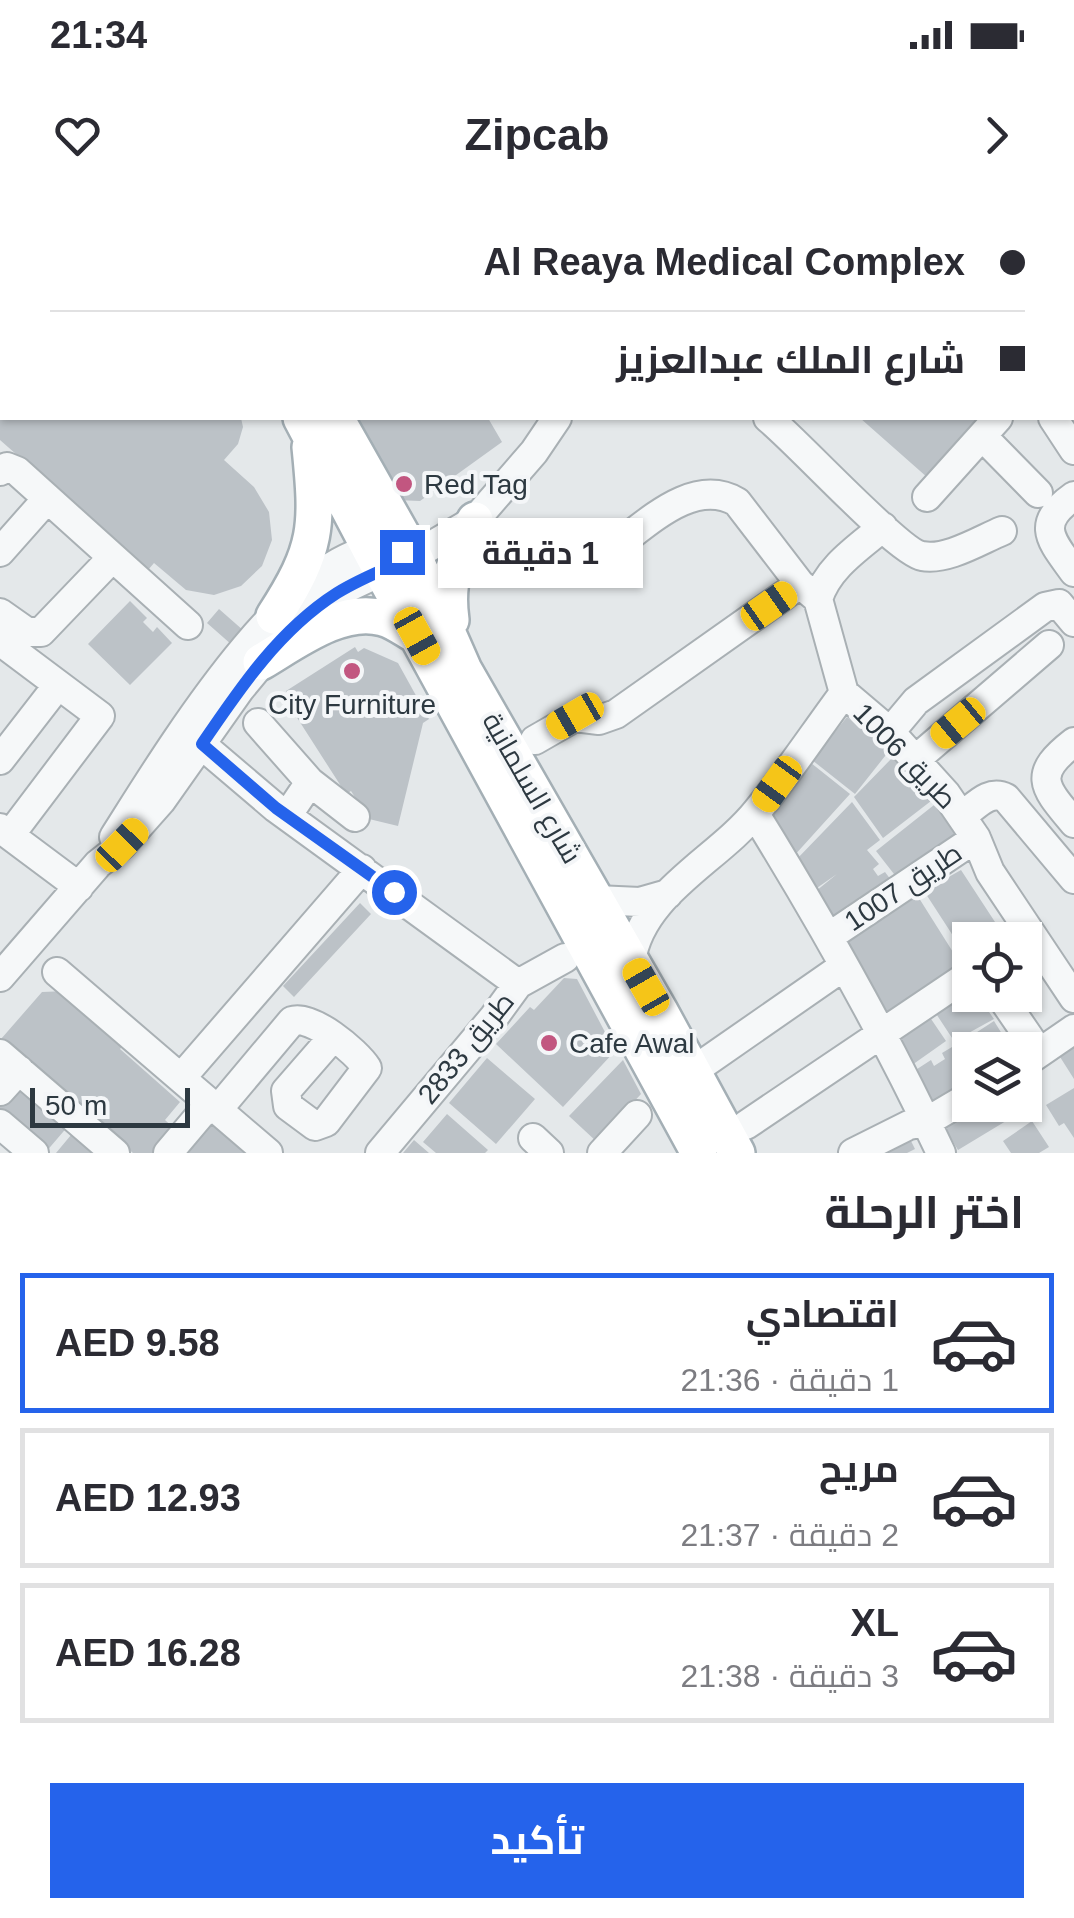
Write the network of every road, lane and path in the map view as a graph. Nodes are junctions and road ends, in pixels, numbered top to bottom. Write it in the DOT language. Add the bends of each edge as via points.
graph roads {
  1 [pos="556,420"];
  2 [pos="770,420"];
  3 [pos="1054,420"];
  4 [pos="315,422"];
  5 [pos="990,426"];
  6 [pos="1074,450"];
  7 [pos="0,471"];
  8 [pos="1038,493"];
  9 [pos="1074,496"];
  10 [pos="927,497"];
  11 [pos="47,499"];
  12 [pos="475,520"];
  13 [pos="883,527"];
  14 [pos="1002,531"];
  15 [pos="612,549"];
  16 [pos="0,552"];
  17 [pos="414,556"];
  18 [pos="112,558"];
  19 [pos="376,559"];
  20 [pos="1074,572"];
  21 [pos="809,591"];
  22 [pos="0,613"];
  23 [pos="274,616"];
  24 [pos="1074,622"];
  25 [pos="188,624"];
  26 [pos="417,636"];
  27 [pos="1049,645"];
  28 [pos="5,656"];
  29 [pos="261,662"];
  30 [pos="464,670"];
  31 [pos="58,685"];
  32 [pos="844,693"];
  33 [pos="258,723"];
  34 [pos="890,732"];
  35 [pos="535,740"];
  36 [pos="1074,742"];
  37 [pos="187,744"];
  38 [pos="0,760"];
  39 [pos="914,760"];
  40 [pos="310,782"];
  41 [pos="282,812"];
  42 [pos="755,814"];
  43 [pos="355,817"];
  44 [pos="1074,824"];
  45 [pos="969,827"];
  46 [pos="5,831"];
  47 [pos="362,869"];
  48 [pos="1074,879"];
  49 [pos="79,887"];
  50 [pos="668,894"];
  51 [pos="596,900"];
  52 [pos="1017,922"];
  53 [pos="830,936"];
  54 [pos="564,958"];
  55 [pos="1042,958"];
  56 [pos="631,962"];
  57 [pos="844,966"];
  58 [pos="58,972"];
  59 [pos="0,977"];
  60 [pos="518,984"];
  61 [pos="952,986"];
  62 [pos="1074,998"];
  63 [pos="1074,1029"];
  64 [pos="883,1034"];
  65 [pos="332,1036"];
  66 [pos="1042,1050"];
  67 [pos="693,1071"];
  68 [pos="6,1072"];
  69 [pos="181,1078"];
  70 [pos="952,1107"];
  71 [pos="216,1108"];
  72 [pos="637,1114"];
  73 [pos="926,1122"];
  74 [pos="0,1124"];
  75 [pos="741,1139"];
  76 [pos="34,1153"];
  77 [pos="115,1153"];
  78 [pos="168,1153"];
  79 [pos="268,1153"];
  80 [pos="380,1153"];
  81 [pos="602,1153"];
  82 [pos="699,1153"];
  83 [pos="852,1153"];
  84 [pos="940,1153"];
  1 -- 12 [label="street"];
  2 -- 13 [label="street"];
  3 -- 6 [label="street"];
  4 -- 17 [label="main road, شارع السلمانية"];
  4 -- 19 [label="main road, شارع السلمانية"];
  4 -- 23 [label="main road" via="315,525 306,561"];
  5 -- 8 [label="street"];
  5 -- 10 [label="street"];
  7 -- 11 [label="street" via="12,468"];
  9 -- 20 [label="street" via="1058,507 1049,526"];
  11 -- 16 [label="street"];
  11 -- 18 [label="street"];
  12 -- 17 [label="street"];
  12 -- 30 [label="main road" via="451,570 452,623"];
  13 -- 14 [label="street" via="910,551 931,557"];
  13 -- 21 [label="street"];
  15 -- 21 [label="street, طريق 1006" via="670,508 695,496 724,495"];
  17 -- 19 [label="street"];
  17 -- 30 [label="main road, شارع السلمانية"];
  18 -- 22 [label="street" via="41,632 27,632"];
  18 -- 25 [label="street"];
  19 -- 23 [label="street" via="326,571"];
  19 -- 26 [label="main road, شارع السلمانية"];
  19 -- 29 [label="street"];
  21 -- 32 [label="street, طريق 1006"];
  21 -- 35 [label="street" via="616,714 599,720 575,716"];
  23 -- 37 [label="street"];
  24 -- 34 [label="street" via="1059,604 1044,606 916,702"];
  26 -- 29 [label="main road" via="364,614 343,618"];
  26 -- 82 [label="main road, شارع السلمانية"];
  27 -- 39 [label="street"];
  28 -- 31 [label="street"];
  29 -- 37 [label="street"];
  30 -- 51 [label="main road, شارع السلمانية"];
  31 -- 38 [label="street"];
  31 -- 46 [label="street" via="100,716"];
  32 -- 34 [label="street, طريق 1006"];
  32 -- 42 [label="street"];
  33 -- 40 [label="street"];
  34 -- 39 [label="street, طريق 1006"];
  36 -- 44 [label="street" via="1048,765 1045,778"];
  37 -- 41 [label="street" via="224,782"];
  37 -- 49 [label="street" via="137,830"];
  39 -- 45 [label="street, طريق 1006"];
  40 -- 41 [label="street"];
  40 -- 43 [label="street"];
  41 -- 47 [label="street"];
  42 -- 50 [label="street"];
  42 -- 53 [label="street, طريق 1007"];
  45 -- 48 [label="street, طريق 1007" via="988,796 1006,798"];
  45 -- 52 [label="street, طريق 1006"];
  45 -- 53 [label="street, طريق 1007"];
  46 -- 49 [label="street"];
  47 -- 60 [label="street"];
  47 -- 69 [label="street"];
  49 -- 59 [label="street"];
  50 -- 51 [label="street" via="640,902"];
  50 -- 56 [label="street" via="638,932"];
  51 -- 56 [label="main road, شارع السلمانية"];
  53 -- 57 [label="street, طريق 1007"];
  54 -- 60 [label="street, طريق 2833"];
  55 -- 62 [label="street, طريق 1006"];
  56 -- 67 [label="main road, شارع السلمانية"];
  57 -- 64 [label="street, طريق 1007"];
  57 -- 67 [label="street"];
  58 -- 69 [label="street"];
  60 -- 80 [label="street, طريق 2833"];
  61 -- 64 [label="street"];
  63 -- 66 [label="street"];
  64 -- 73 [label="street, طريق 1007"];
  64 -- 75 [label="street"];
  65 -- 71 [label="street" via="308,1019 292,1021"];
  67 -- 75 [label="main road, شارع السلمانية"];
  68 -- 77 [label="street"];
  69 -- 71 [label="street"];
  70 -- 73 [label="street"];
  71 -- 78 [label="street" via="206,1109"];
  71 -- 79 [label="street"];
  72 -- 81 [label="street"];
  73 -- 83 [label="street"];
  73 -- 84 [label="street, طريق 1007"];
  74 -- 76 [label="street"];
}
